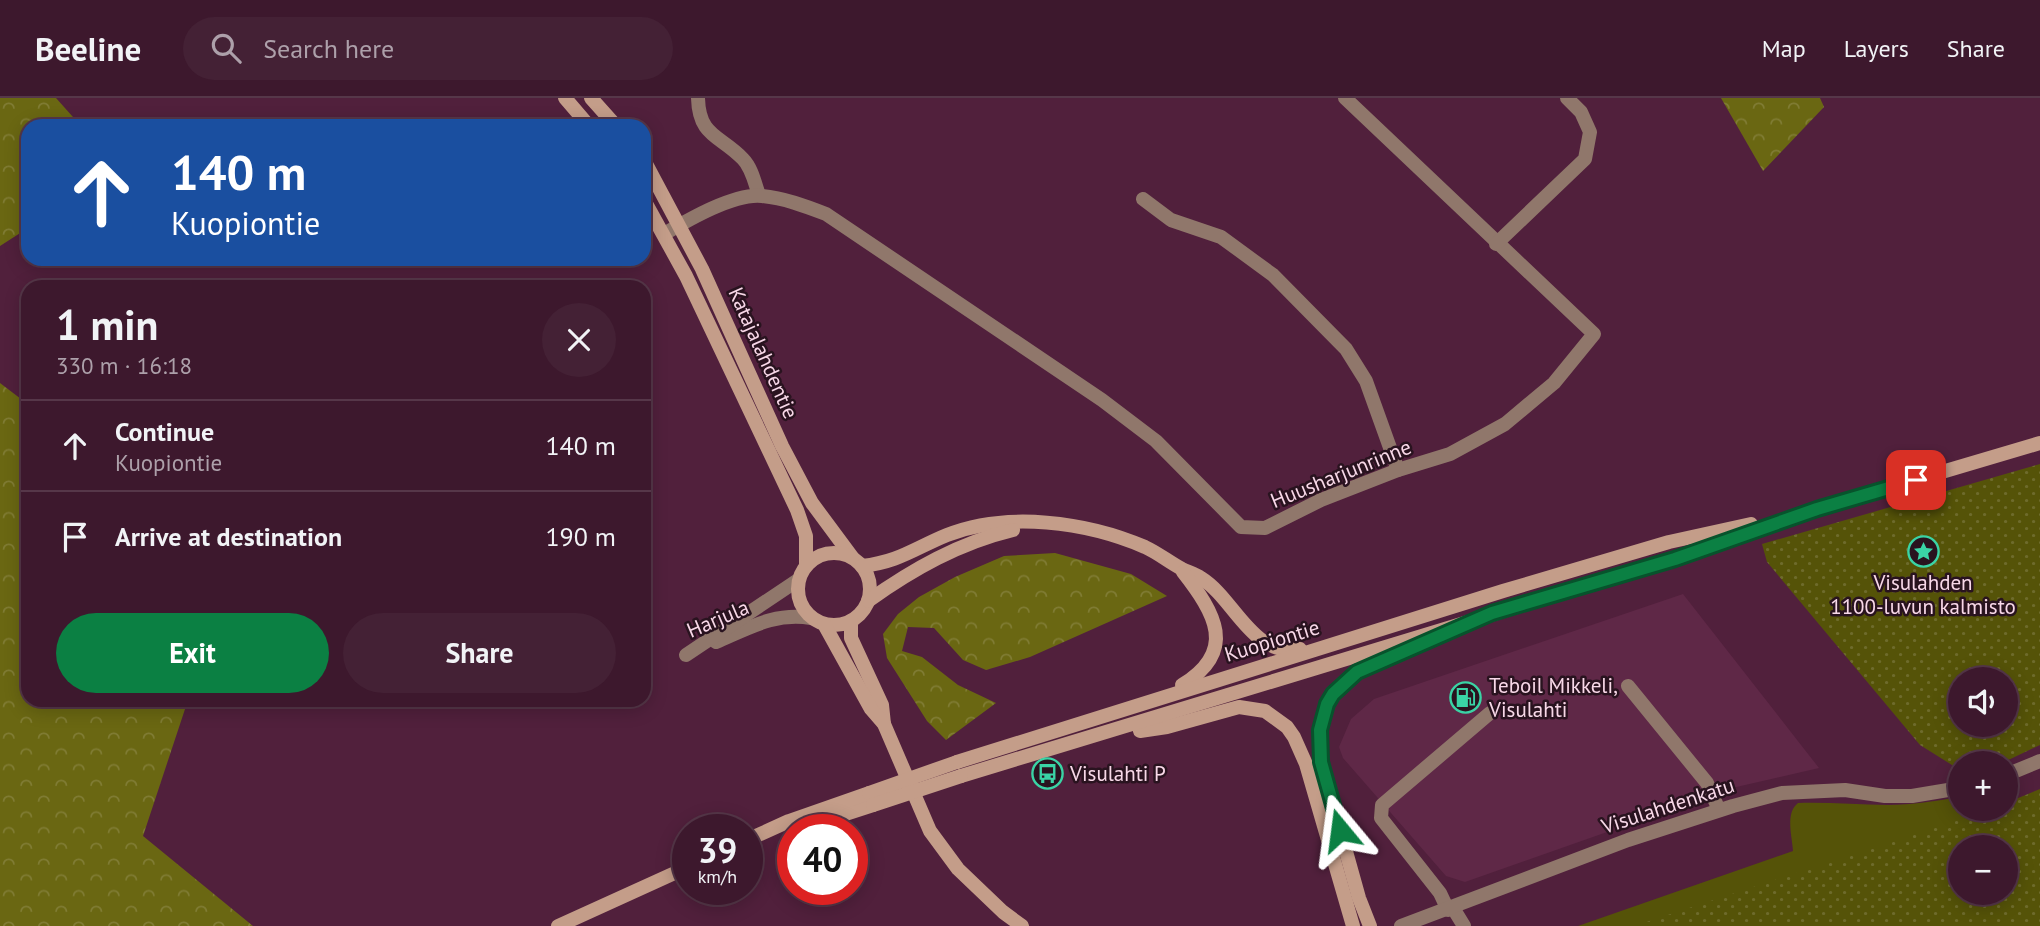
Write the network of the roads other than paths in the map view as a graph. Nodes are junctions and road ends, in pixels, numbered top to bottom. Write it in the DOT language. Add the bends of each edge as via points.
graph roads {
  1 [pos="565,98"];
  2 [pos="591,98"];
  3 [pos="698,98"];
  4 [pos="1345,98"];
  5 [pos="1567,98"];
  6 [pos="583,119"];
  7 [pos="610,119"];
  8 [pos="651,173"];
  9 [pos="759,195"];
  10 [pos="1143,198"];
  11 [pos="651,212"];
  12 [pos="680,225"];
  13 [pos="664,234"];
  14 [pos="1496,244"];
  15 [pos="2040,443"];
  16 [pos="1398,470"];
  17 [pos="1817,509"];
  18 [pos="1039,524"];
  19 [pos="857,562"];
  20 [pos="806,565"];
  21 [pos="1180,568"];
  22 [pos="798,580"];
  23 [pos="868,601"];
  24 [pos="1492,613"];
  25 [pos="818,621"];
  26 [pos="851,621"];
  27 [pos="1357,637"];
  28 [pos="1628,686"];
  29 [pos="1490,713"];
  30 [pos="1086,721"];
  31 [pos="884,724"];
  32 [pos="1087,739"];
  33 [pos="2040,761"];
  34 [pos="959,769"];
  35 [pos="2018,770"];
  36 [pos="1948,790"];
  37 [pos="871,799"];
  38 [pos="1719,810"];
  39 [pos="834,814"];
  40 [pos="763,835"];
  41 [pos="672,874"];
  42 [pos="1451,909"];
  43 [pos="558,926"];
  44 [pos="1022,926"];
  45 [pos="1353,926"];
  46 [pos="1370,926"];
  47 [pos="1401,926"];
  48 [pos="1464,926"];
  1 -- 6 [label="street"];
  2 -- 7 [label="street"];
  3 -- 9 [label="street" via="699,115 708,131 745,160"];
  4 -- 14 [label="street, Huusharjunrinne"];
  5 -- 14 [label="street" via="1581,112 1590,132 1585,159"];
  8 -- 12 [label="street, Katajalahdentie"];
  9 -- 12 [label="street, Huusharjunrinne" via="733,201"];
  9 -- 16 [label="street, Huusharjunrinne" via="826,214 1102,400 1156,442 1241,527 1265,528"];
  10 -- 16 [label="street" via="1171,220 1221,237 1273,275 1346,349 1366,381"];
  11 -- 13 [label="street, Katajalahdentie"];
  12 -- 13 [label="street, Huusharjunrinne"];
  12 -- 19 [label="street, Katajalahdentie" via="782,446 812,503"];
  13 -- 20 [label="street, Katajalahdentie" via="797,510 806,536"];
  14 -- 16 [label="street, Huusharjunrinne" via="1594,334 1555,383 1504,424 1450,454"];
  15 -- 17 [label="street, Kuopiontie"];
  17 -- 24 [label="street, Kuopiontie" via="1675,559"];
  17 -- 27 [label="street, Kuopiontie" via="1669,542"];
  18 -- 19 [label="street" via="981,525 883,564"];
  18 -- 21 [label="street" via="1104,532"];
  18 -- 23 [label="street" via="943,553"];
  19 -- 20 [label="street" via="836,552 820,555"];
  19 -- 23 [label="street" via="869,577"];
  20 -- 22 [label="street"];
  21 -- 27 [label="street" via="1202,578 1254,635 1275,648 1294,650"];
  21 -- 30 [label="street" via="1208,607 1214,624 1216,638 1209,664 1183,685"];
  22 -- 25 [label="street" via="802,607"];
  22 -- 25 [label="street, Harjula" via="686,655 776,617 793,615"];
  23 -- 26 [label="street"];
  24 -- 32 [label="street, Kuopiontie"];
  24 -- 46 [label="street" via="1357,672 1327,704 1320,730 1321,762"];
  25 -- 26 [label="street" via="838,625"];
  25 -- 31 [label="street"];
  26 -- 31 [label="street" via="851,638 882,705"];
  27 -- 30 [label="street, Kuopiontie"];
  28 -- 38 [label="street" via="1707,783"];
  29 -- 42 [label="street" via="1382,805 1381,818"];
  30 -- 34 [label="street, Kuopiontie"];
  31 -- 44 [label="street" via="930,831 958,869"];
  32 -- 34 [label="street, Kuopiontie"];
  32 -- 45 [label="street" via="1167,727 1239,707 1276,717 1294,737 1306,764"];
  33 -- 35 [label="street"];
  34 -- 37 [label="street, Kuopiontie, bridge"];
  36 -- 38 [label="street, Visulahdenkatu" via="1912,796 1845,790 1782,793"];
  37 -- 39 [label="street, Kuopiontie"];
  37 -- 40 [label="street, Kuopiontie" via="789,821"];
  38 -- 42 [label="street, Visulahdenkatu"];
  41 -- 43 [label="street"];
  42 -- 47 [label="street, Visulahdenkatu"];
  42 -- 48 [label="street"];
}
